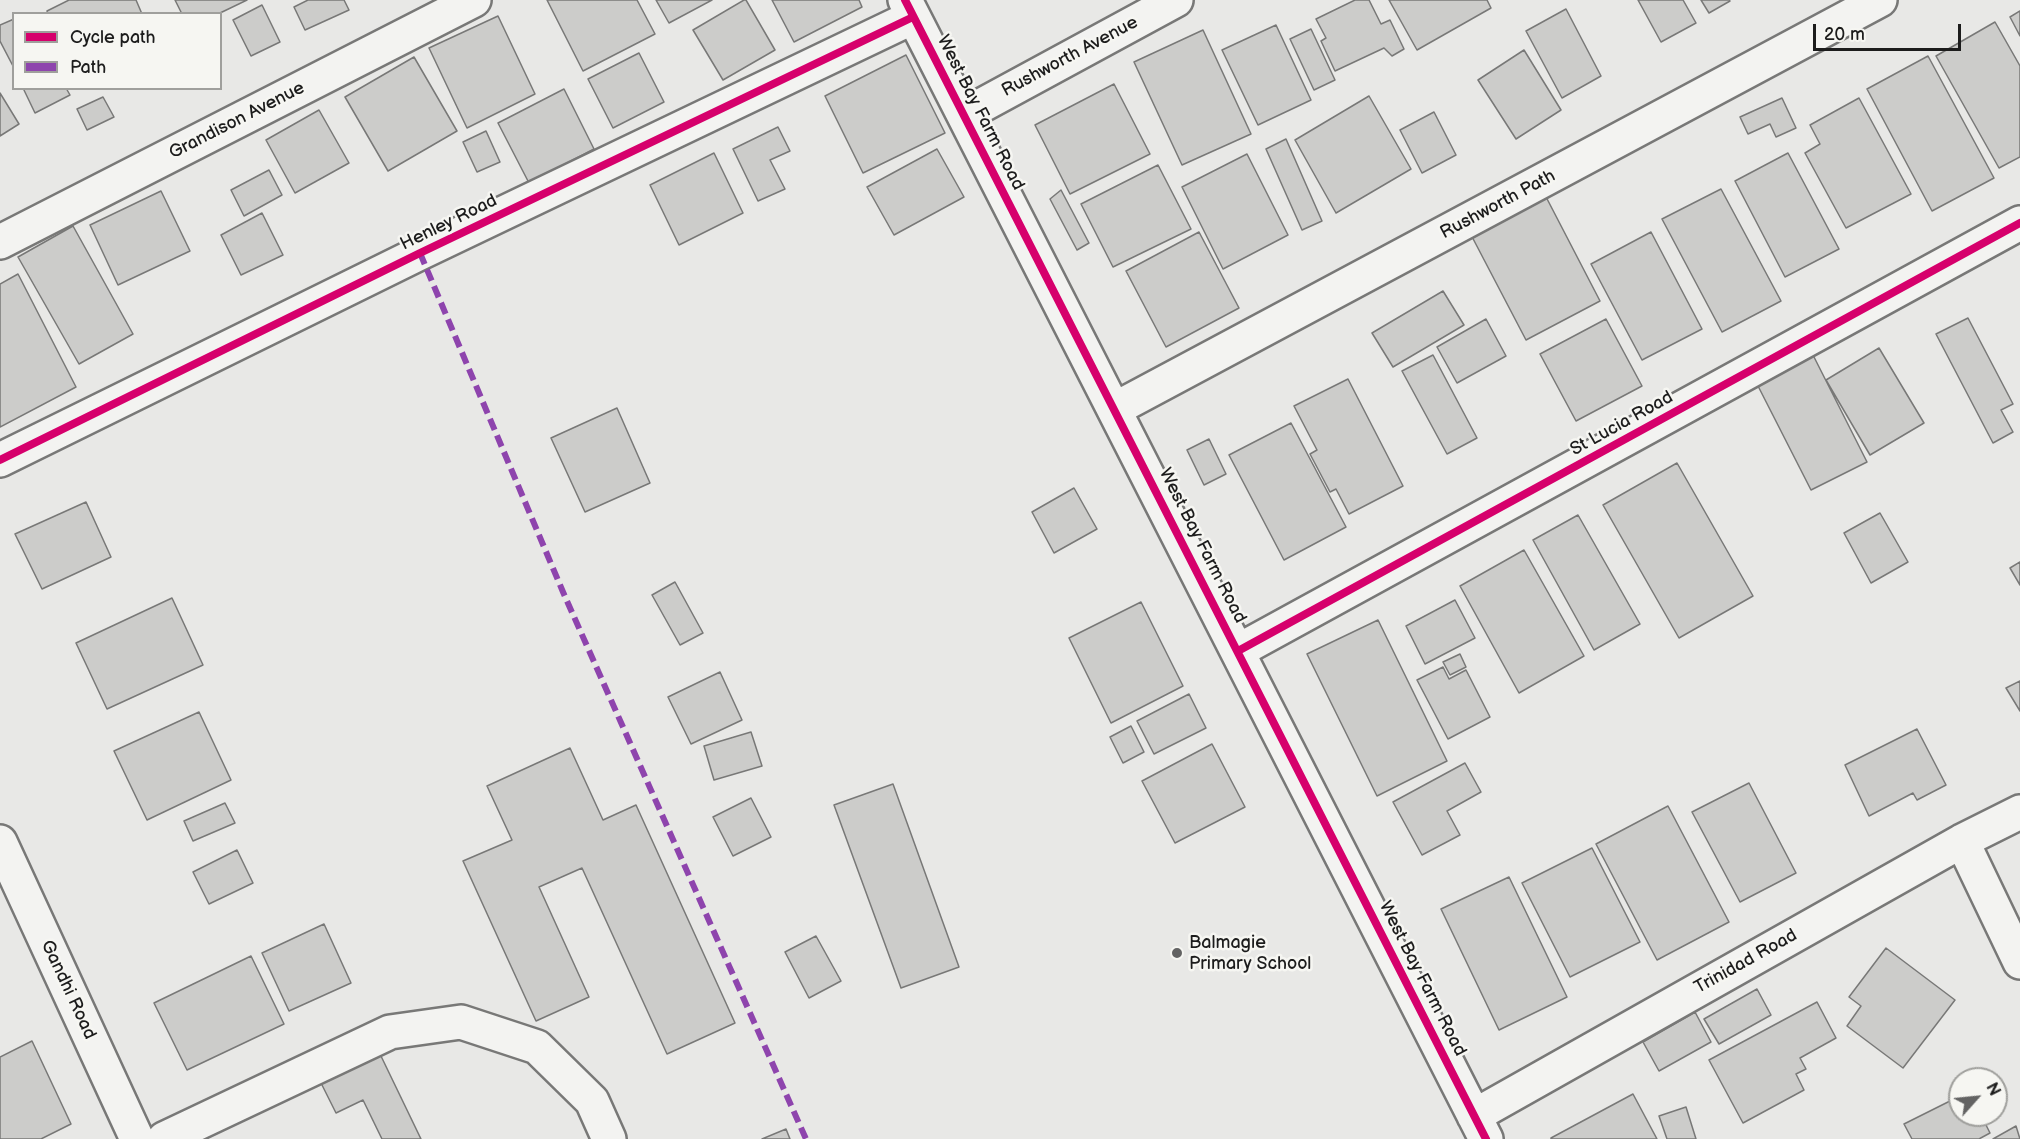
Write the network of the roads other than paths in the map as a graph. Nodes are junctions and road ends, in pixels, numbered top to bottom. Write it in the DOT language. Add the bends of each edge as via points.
graph roads {
  1 [pos="474,0"];
  2 [pos="1176,0"];
  3 [pos="1880,0"];
  4 [pos="909,9"];
  5 [pos="964,115"];
  6 [pos="2020,223"];
  7 [pos="0,242"];
  8 [pos="1115,409"];
  9 [pos="0,460"];
  10 [pos="1238,651"];
  11 [pos="2020,812"];
  12 [pos="1962,841"];
  13 [pos="0,842"];
  14 [pos="2020,962"];
  15 [pos="1480,1127"];
  16 [pos="136,1139"];
  17 [pos="164,1139"];
  18 [pos="609,1139"];
  1 -- 7 [label="street, Grandison Avenue"];
  2 -- 5 [label="street, Rushworth Avenue"];
  3 -- 8 [label="street, Rushworth Path"];
  4 -- 5 [label="street, West Bay Farm Road"];
  4 -- 9 [label="street, Henley Road"];
  5 -- 8 [label="street, West Bay Farm Road"];
  6 -- 10 [label="street, St Lucia Road"];
  8 -- 10 [label="street, West Bay Farm Road"];
  10 -- 15 [label="street, West Bay Farm Road"];
  11 -- 12 [label="street, Trinidad Road"];
  12 -- 14 [label="street"];
  12 -- 15 [label="street, Trinidad Road"];
  13 -- 16 [label="street, Gandhi Road"];
  17 -- 18 [label="street" via="390,1032 461,1022 537,1047 592,1101"];
}
